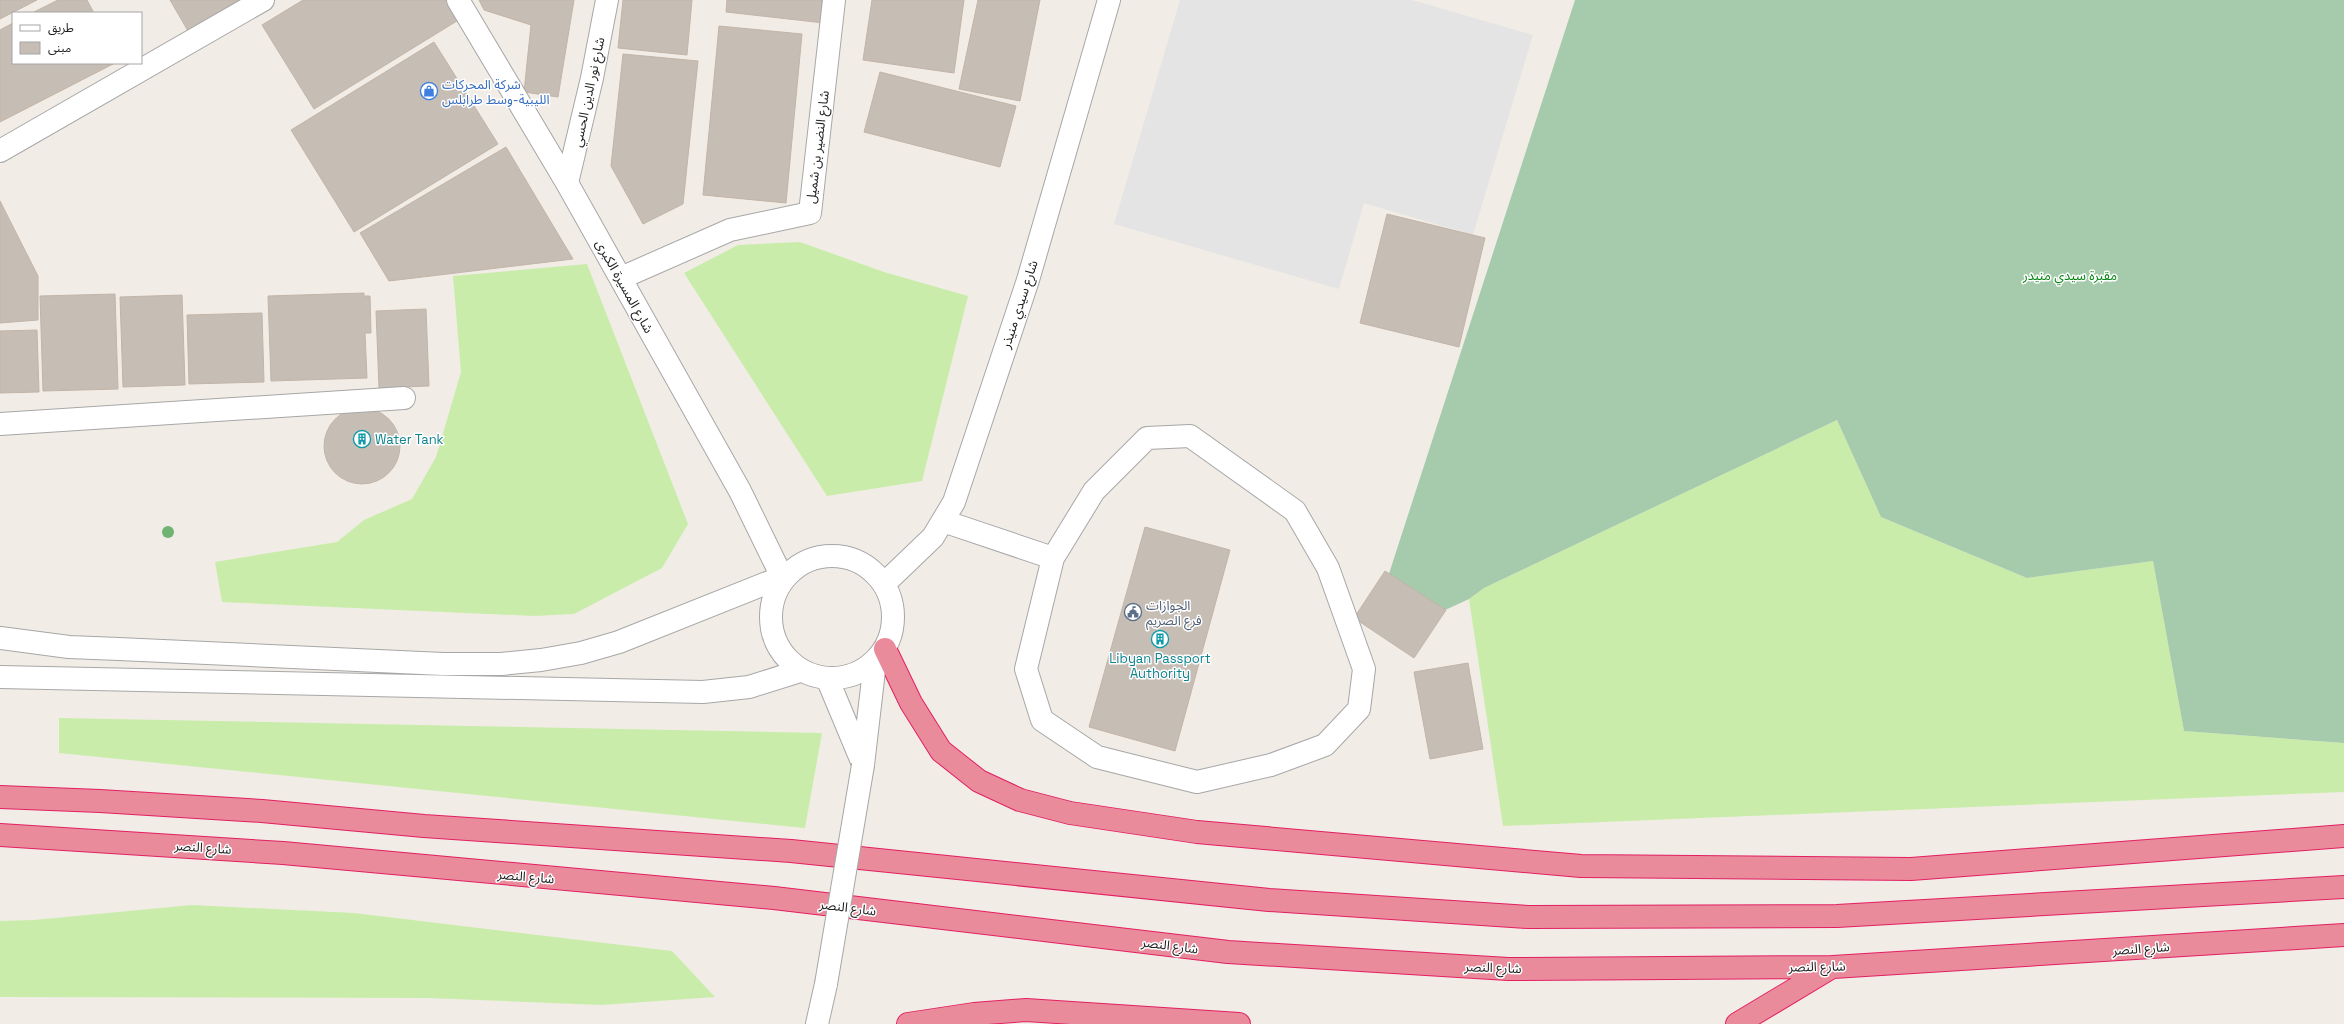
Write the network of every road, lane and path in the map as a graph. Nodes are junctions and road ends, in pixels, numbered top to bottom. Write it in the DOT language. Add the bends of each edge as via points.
graph roads {
  1 [pos="263,0"];
  2 [pos="458,0"];
  3 [pos="607,0"];
  4 [pos="834,0"];
  5 [pos="1109,0"];
  6 [pos="0,151"];
  7 [pos="567,183"];
  8 [pos="621,278"];
  9 [pos="404,398"];
  10 [pos="0,424"];
  11 [pos="943,521"];
  12 [pos="1053,558"];
  13 [pos="782,577"];
  14 [pos="884,584"];
  15 [pos="0,638"];
  16 [pos="880,655"];
  17 [pos="800,671"];
  18 [pos="0,677"];
  19 [pos="827,678"];
  20 [pos="863,765"];
  21 [pos="0,797"];
  22 [pos="0,835"];
  23 [pos="2344,836"];
  24 [pos="2344,887"];
  25 [pos="2344,935"];
  26 [pos="1833,967"];
  27 [pos="817,1024"];
  28 [pos="908,1024"];
  29 [pos="1239,1024"];
  30 [pos="1737,1024"];
  1 -- 6 [label="street"];
  2 -- 7 [label="street, شارع المسيرة الكبرى"];
  3 -- 7 [label="street, شارع نور الدين الحسي" via="592,78"];
  4 -- 8 [label="street, شارع النضير بن شميل" via="810,214 730,230"];
  5 -- 11 [label="street, شارع سيدي منيذر" via="1028,280 954,502"];
  7 -- 8 [label="street, شارع المسيرة الكبرى"];
  8 -- 13 [label="street, شارع المسيرة الكبرى" via="740,491"];
  9 -- 10 [label="street"];
  11 -- 12 [label="street"];
  11 -- 14 [label="street, شارع سيدي منيذر" via="933,537"];
  12 -- 12 [label="street" via="1094,491 1147,438 1190,436 1295,511 1328,568 1364,669 1359,710 1325,745 1271,765 1197,782 1097,757 1042,720 1026,669"];
  13 -- 14 [label="street" via="807,560 830,555 853,558 872,570"];
  13 -- 15 [label="street" via="619,642 581,654 501,664 98,648"];
  13 -- 17 [label="street" via="771,605 770,623 775,645 784,658"];
  14 -- 16 [label="street" via="893,604 893,627"];
  16 -- 19 [label="street" via="862,670 847,676"];
  16 -- 20 [label="street"];
  16 -- 23 [label="highway" via="941,751 979,781 1020,800 1070,813 1197,832 1580,866 1904,869"];
  17 -- 18 [label="street" via="749,686 702,692"];
  17 -- 19 [label="street"];
  19 -- 20 [label="street"];
  20 -- 27 [label="street, bridge"];
  21 -- 24 [label="highway" via="262,811 431,826 791,851 1268,900 1528,917 1837,916"];
  22 -- 26 [label="highway, شارع النصر" via="284,853 774,898 1228,952 1508,969"];
  25 -- 26 [label="highway, شارع النصر"];
  26 -- 30 [label="highway"];
  28 -- 29 [label="highway" via="974,1014 1026,1010"];
}
